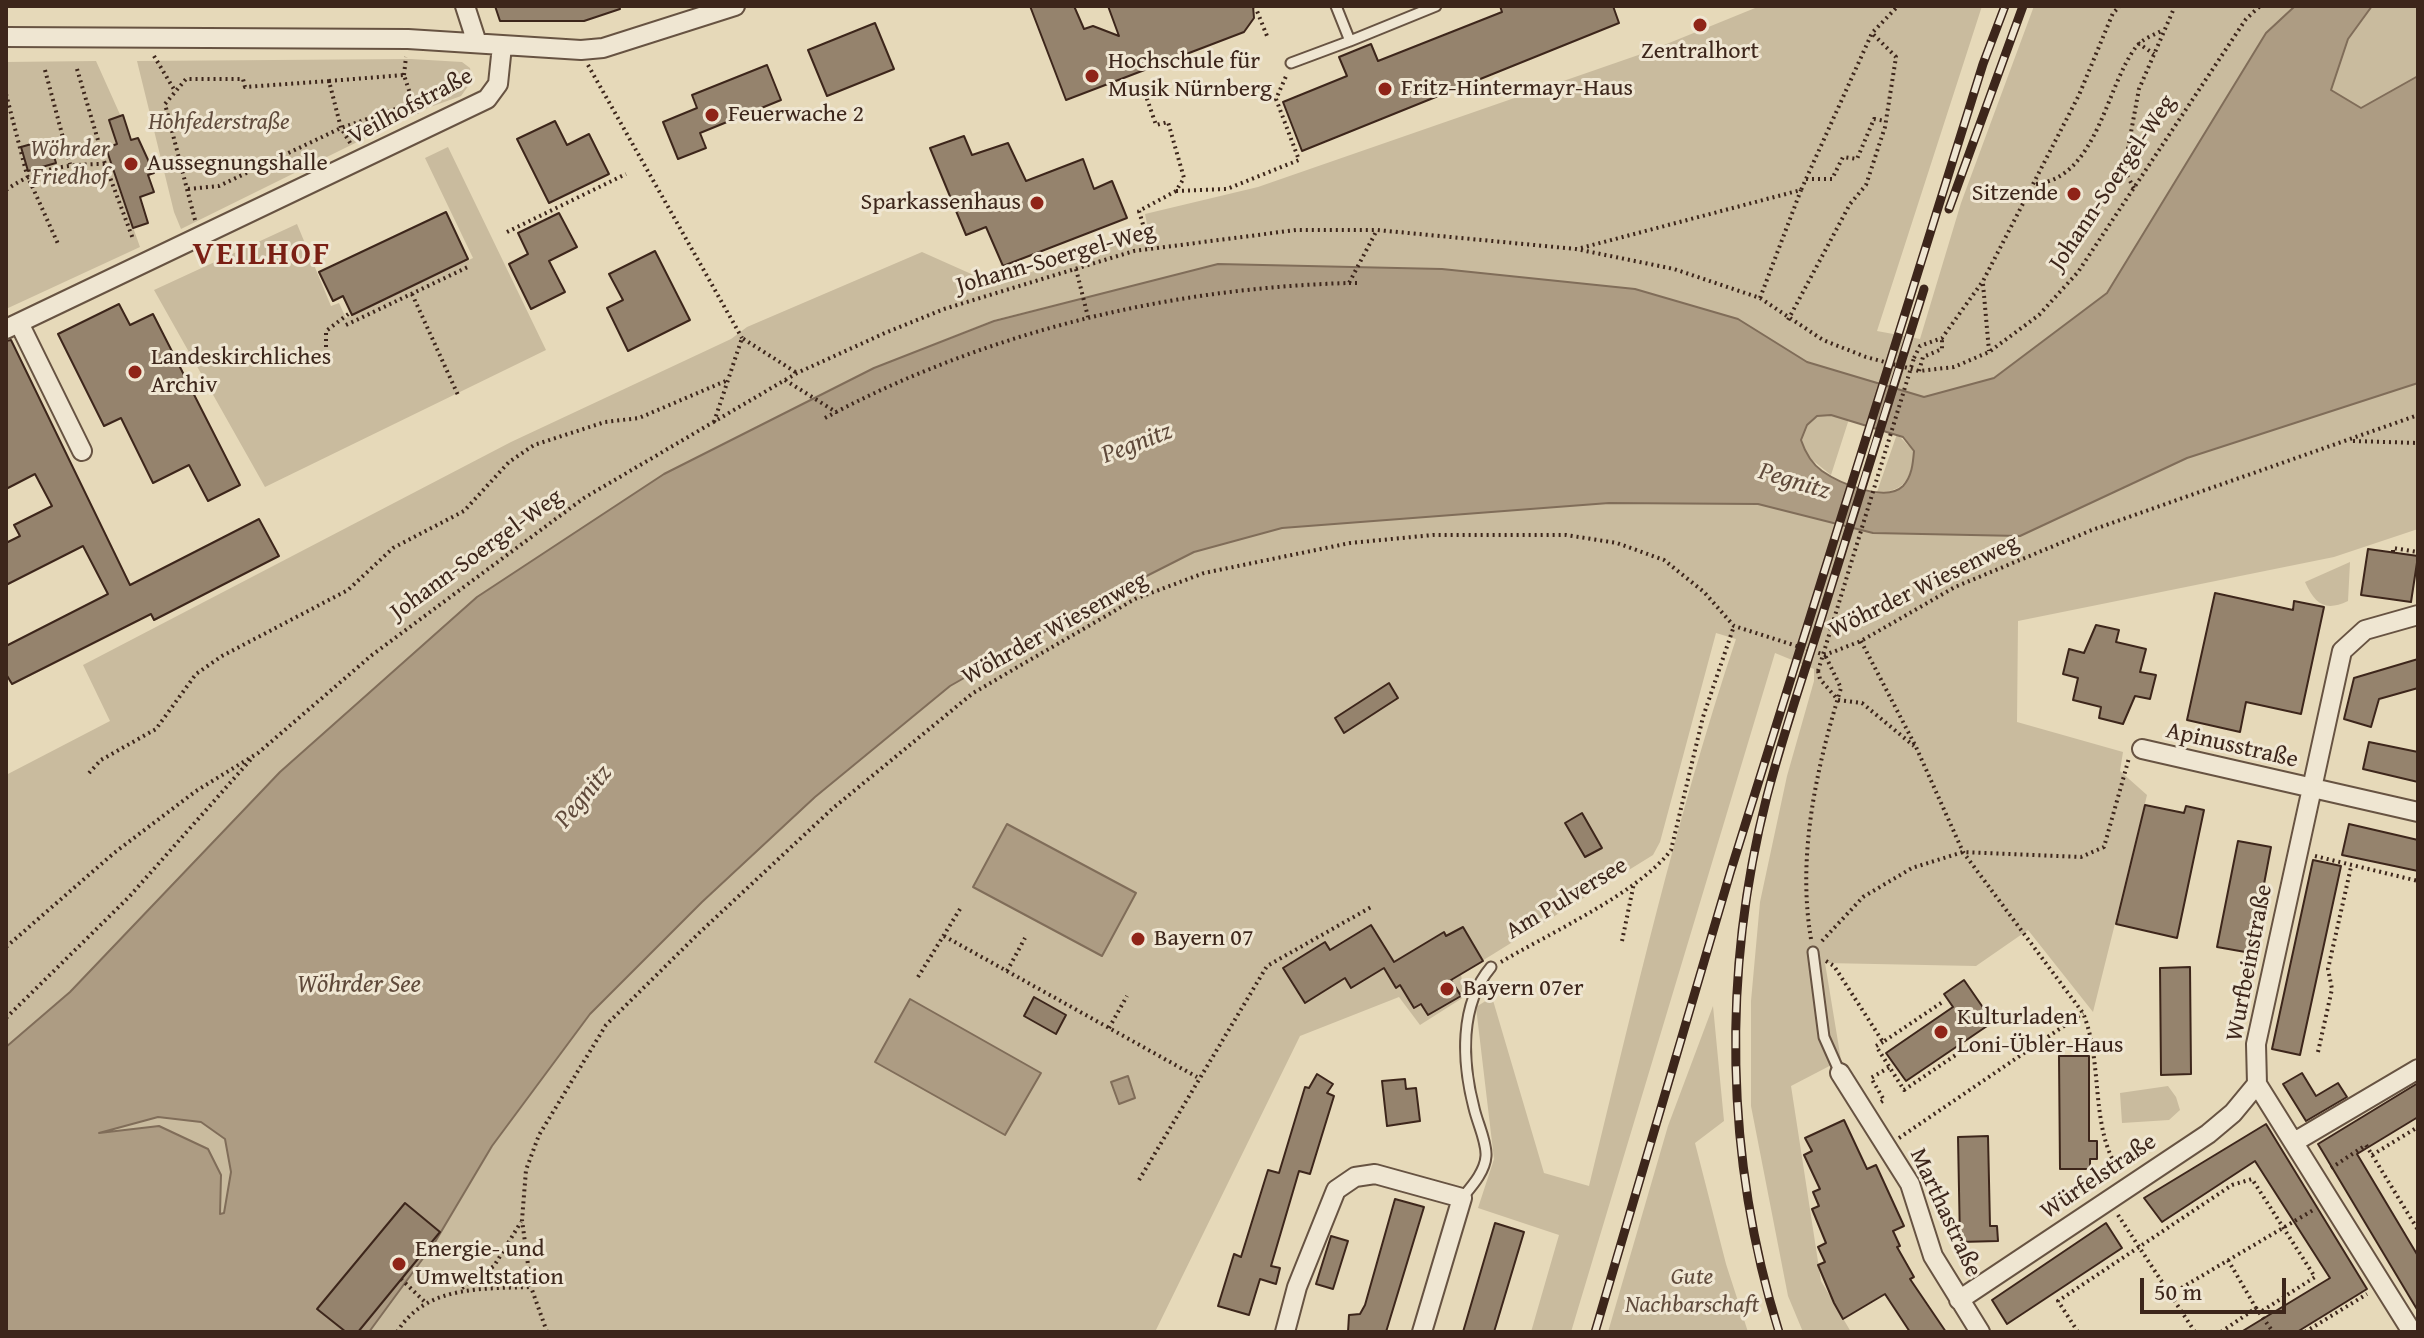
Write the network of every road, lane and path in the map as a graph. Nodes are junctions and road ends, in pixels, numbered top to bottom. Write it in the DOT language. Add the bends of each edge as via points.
graph roads {
  1 [pos="465,6"];
  2 [pos="735,6"];
  3 [pos="1255,6"];
  4 [pos="1336,6"];
  5 [pos="1436,6"];
  6 [pos="1898,6"];
  7 [pos="2112,6"];
  8 [pos="2120,6"];
  9 [pos="2175,6"];
  10 [pos="2260,6"];
  11 [pos="2113,13"];
  12 [pos="2163,30"];
  13 [pos="1872,33"];
  14 [pos="1267,36"];
  15 [pos="6,37"];
  16 [pos="1350,41"];
  17 [pos="477,43"];
  18 [pos="2138,43"];
  19 [pos="502,46"];
  20 [pos="581,50"];
  21 [pos="152,52"];
  22 [pos="2154,54"];
  23 [pos="406,59"];
  24 [pos="1291,63"];
  25 [pos="77,69"];
  26 [pos="45,70"];
  27 [pos="404,75"];
  28 [pos="329,81"];
  29 [pos="1143,87"];
  30 [pos="175,91"];
  31 [pos="6,94"];
  32 [pos="413,103"];
  33 [pos="1885,121"];
  34 [pos="341,128"];
  35 [pos="424,129"];
  36 [pos="363,161"];
  37 [pos="70,164"];
  38 [pos="105,164"];
  39 [pos="626,174"];
  40 [pos="27,175"];
  41 [pos="1806,179"];
  42 [pos="2036,184"];
  43 [pos="2134,188"];
  44 [pos="188,189"];
  45 [pos="6,190"];
  46 [pos="1801,190"];
  47 [pos="1176,191"];
  48 [pos="192,207"];
  49 [pos="1377,230"];
  50 [pos="507,232"];
  51 [pos="133,239"];
  52 [pos="59,246"];
  53 [pos="1150,248"];
  54 [pos="1576,249"];
  55 [pos="470,266"];
  56 [pos="1076,269"];
  57 [pos="1983,281"];
  58 [pos="1349,283"];
  59 [pos="1361,283"];
  60 [pos="412,294"];
  61 [pos="1760,298"];
  62 [pos="351,312"];
  63 [pos="1088,317"];
  64 [pos="1788,320"];
  65 [pos="346,325"];
  66 [pos="12,326"];
  67 [pos="742,338"];
  68 [pos="1942,338"];
  69 [pos="1989,352"];
  70 [pos="326,353"];
  71 [pos="1919,371"];
  72 [pos="797,373"];
  73 [pos="728,380"];
  74 [pos="785,380"];
  75 [pos="458,395"];
  76 [pos="836,412"];
  77 [pos="2418,415"];
  78 [pos="825,418"];
  79 [pos="714,422"];
  80 [pos="2350,441"];
  81 [pos="2418,443"];
  82 [pos="82,451"];
  83 [pos="2393,552"];
  84 [pos="2418,552"];
  85 [pos="2418,574"];
  86 [pos="2418,587"];
  87 [pos="2418,615"];
  88 [pos="1734,626"];
  89 [pos="1861,641"];
  90 [pos="1825,655"];
  91 [pos="1838,700"];
  92 [pos="1916,747"];
  93 [pos="2142,749"];
  94 [pos="258,753"];
  95 [pos="89,773"];
  96 [pos="2311,789"];
  97 [pos="2418,812"];
  98 [pos="1963,852"];
  99 [pos="2297,852"];
  100 [pos="2351,867"];
  101 [pos="2418,881"];
  102 [pos="1634,883"];
  103 [pos="1373,906"];
  104 [pos="960,909"];
  105 [pos="944,936"];
  106 [pos="1025,938"];
  107 [pos="1622,941"];
  108 [pos="6,947"];
  109 [pos="1813,952"];
  110 [pos="1491,967"];
  111 [pos="1007,971"];
  112 [pos="918,977"];
  113 [pos="1127,996"];
  114 [pos="1944,1001"];
  115 [pos="2083,1013"];
  116 [pos="6,1018"];
  117 [pos="1109,1028"];
  118 [pos="1883,1042"];
  119 [pos="1969,1046"];
  120 [pos="2318,1052"];
  121 [pos="1890,1067"];
  122 [pos="2418,1069"];
  123 [pos="1840,1073"];
  124 [pos="1197,1077"];
  125 [pos="2257,1084"];
  126 [pos="1884,1100"];
  127 [pos="2418,1127"];
  128 [pos="2296,1141"];
  129 [pos="1888,1146"];
  130 [pos="2372,1155"];
  131 [pos="2316,1176"];
  132 [pos="1139,1180"];
  133 [pos="2129,1185"];
  134 [pos="1462,1198"];
  135 [pos="2108,1199"];
  136 [pos="2331,1201"];
  137 [pos="522,1220"];
  138 [pos="2284,1227"];
  139 [pos="2418,1230"];
  140 [pos="2139,1247"];
  141 [pos="2228,1260"];
  142 [pos="401,1279"];
  143 [pos="2382,1284"];
  144 [pos="531,1287"];
  145 [pos="460,1290"];
  146 [pos="2171,1294"];
  147 [pos="1959,1300"];
  148 [pos="426,1303"];
  149 [pos="2258,1310"];
  150 [pos="397,1332"];
  151 [pos="547,1332"];
  152 [pos="1285,1332"];
  153 [pos="1422,1332"];
  154 [pos="1980,1332"];
  155 [pos="2078,1332"];
  156 [pos="2195,1332"];
  157 [pos="2221,1332"];
  158 [pos="2273,1332"];
  159 [pos="2305,1332"];
  160 [pos="2412,1332"];
  1 -- 17 [label="street"];
  2 -- 20 [label="street" via="603,48"];
  3 -- 14 [label="path"];
  4 -- 16 [label="lane"];
  5 -- 16 [label="lane"];
  6 -- 13 [label="path"];
  7 -- 11 [label="path"];
  8 -- 11 [label="path"];
  9 -- 12 [label="path"];
  10 -- 43 [label="path, Johann-Soergel-Weg" via="2246,19"];
  11 -- 42 [label="path"];
  12 -- 18 [label="path"];
  12 -- 22 [label="path"];
  13 -- 33 [label="path" via="1896,57"];
  13 -- 41 [label="path"];
  15 -- 17 [label="street"];
  16 -- 24 [label="lane"];
  17 -- 19 [label="street"];
  18 -- 22 [label="path"];
  18 -- 42 [label="path" via="2088,145 2070,168 2051,182"];
  19 -- 20 [label="street"];
  19 -- 35 [label="street, Veilhofstraße" via="498,84 487,99"];
  20 -- 67 [label="path"];
  21 -- 30 [label="path"];
  22 -- 43 [label="path" via="2139,89 2124,170"];
  23 -- 27 [label="path"];
  24 -- 47 [label="path" via="1276,99 1299,160 1227,189"];
  25 -- 38 [label="path"];
  26 -- 37 [label="path"];
  27 -- 28 [label="path"];
  27 -- 32 [label="path"];
  28 -- 30 [label="path" via="245,87 243,79 186,79"];
  28 -- 34 [label="path"];
  29 -- 47 [label="path" via="1156,125 1168,122 1177,146 1184,178"];
  30 -- 44 [label="path" via="165,104"];
  31 -- 40 [label="path"];
  32 -- 34 [label="path"];
  32 -- 35 [label="path"];
  33 -- 41 [label="path" via="1874,119 1857,159 1843,157 1832,179"];
  33 -- 64 [label="path" via="1866,185 1850,204"];
  34 -- 36 [label="path"];
  34 -- 44 [label="path" via="219,186"];
  35 -- 36 [label="street, Veilhofstraße"];
  36 -- 66 [label="street, Veilhofstraße"];
  37 -- 38 [label="path"];
  37 -- 40 [label="path"];
  38 -- 51 [label="path"];
  39 -- 50 [label="path"];
  40 -- 45 [label="path"];
  40 -- 52 [label="path"];
  41 -- 46 [label="path"];
  42 -- 57 [label="path"];
  43 -- 69 [label="path, Johann-Soergel-Weg" via="2078,272 2039,315"];
  44 -- 48 [label="path"];
  46 -- 54 [label="path"];
  46 -- 61 [label="path"];
  47 -- 53 [label="path" via="1139,211"];
  49 -- 53 [label="path, Johann-Soergel-Weg" via="1296,230"];
  49 -- 54 [label="path, Johann-Soergel-Weg"];
  49 -- 58 [label="path"];
  53 -- 56 [label="path, Johann-Soergel-Weg"];
  54 -- 61 [label="path, Johann-Soergel-Weg" via="1674,269"];
  55 -- 60 [label="path"];
  56 -- 63 [label="path"];
  56 -- 72 [label="path, Johann-Soergel-Weg" via="944,309"];
  57 -- 68 [label="path"];
  57 -- 69 [label="path"];
  58 -- 59 [label="path"];
  58 -- 63 [label="path" via="1226,292"];
  60 -- 65 [label="path"];
  60 -- 75 [label="path"];
  61 -- 64 [label="path, Johann-Soergel-Weg"];
  62 -- 70 [label="path" via="326,331"];
  63 -- 76 [label="path" via="942,363"];
  64 -- 71 [label="path, Johann-Soergel-Weg" via="1823,340"];
  66 -- 82 [label="street"];
  67 -- 72 [label="path"];
  67 -- 73 [label="path"];
  68 -- 71 [label="path" via="1942,349 1923,357"];
  68 -- 91 [label="path, bridge" via="1920,346 1914,358 1818,671"];
  69 -- 71 [label="path, Johann-Soergel-Weg" via="1954,367"];
  72 -- 74 [label="path, Johann-Soergel-Weg"];
  73 -- 79 [label="path"];
  73 -- 95 [label="path" via="639,418 605,422 534,445 509,462 464,511 393,548 348,590 196,674 156,729 101,760"];
  74 -- 76 [label="path"];
  74 -- 79 [label="path, Johann-Soergel-Weg"];
  76 -- 78 [label="path"];
  77 -- 80 [label="path, Wöhrder Wiesenweg"];
  79 -- 94 [label="path, Johann-Soergel-Weg" via="584,498 372,655"];
  80 -- 81 [label="path"];
  80 -- 89 [label="path, Wöhrder Wiesenweg" via="2092,530 1955,587"];
  83 -- 84 [label="path"];
  85 -- 86 [label="path"];
  87 -- 96 [label="street, Wurfbeinstraße" via="2365,630 2342,651"];
  88 -- 90 [label="path, Wöhrder Wiesenweg"];
  88 -- 102 [label="path, Am Pulversee" via="1703,717 1671,850"];
  88 -- 137 [label="path, Wöhrder Wiesenweg" via="1704,592 1664,560 1617,543 1566,535 1433,535 1350,543 1204,573 1135,599 973,693 832,809 606,1025 539,1135 526,1170"];
  89 -- 90 [label="path, Wöhrder Wiesenweg"];
  89 -- 92 [label="path"];
  90 -- 91 [label="path" via="1841,688"];
  91 -- 92 [label="path" via="1862,703"];
  91 -- 109 [label="path" via="1811,810 1805,907"];
  92 -- 98 [label="path"];
  93 -- 96 [label="street, Apinusstraße"];
  93 -- 98 [label="path" via="2126,760 2104,847 2081,857"];
  94 -- 108 [label="path, Johann-Soergel-Weg" via="196,791 114,853"];
  94 -- 116 [label="path" via="129,897"];
  96 -- 97 [label="street, Apinusstraße"];
  96 -- 99 [label="street, Wurfbeinstraße"];
  98 -- 109 [label="path" via="1912,868 1863,897"];
  98 -- 115 [label="path"];
  99 -- 100 [label="path"];
  99 -- 125 [label="street, Wurfbeinstraße" via="2256,1044"];
  100 -- 101 [label="path"];
  100 -- 120 [label="path" via="2328,969 2332,989"];
  102 -- 107 [label="path"];
  102 -- 110 [label="path, Am Pulversee"];
  103 -- 124 [label="path" via="1267,966"];
  104 -- 105 [label="path"];
  105 -- 111 [label="path"];
  105 -- 112 [label="path"];
  106 -- 111 [label="path"];
  109 -- 118 [label="path" via="1834,966"];
  109 -- 123 [label="lane" via="1824,1037"];
  110 -- 134 [label="lane, Am Pulversee" via="1468,1006 1466,1036 1472,1101 1486,1156 1477,1181"];
  111 -- 117 [label="path"];
  113 -- 117 [label="path"];
  114 -- 118 [label="path"];
  115 -- 129 [label="path"];
  115 -- 133 [label="path" via="2093,1037 2107,1153"];
  117 -- 124 [label="path"];
  118 -- 121 [label="path" via="1876,1046"];
  119 -- 121 [label="path" via="1904,1090"];
  121 -- 126 [label="path" via="1871,1078"];
  122 -- 128 [label="street"];
  123 -- 129 [label="street, Marthastraße"];
  124 -- 132 [label="path"];
  125 -- 128 [label="street"];
  125 -- 133 [label="street, Würfelstraße" via="2208,1134"];
  127 -- 130 [label="path"];
  128 -- 131 [label="street"];
  129 -- 147 [label="street, Marthastraße" via="1910,1184 1933,1256"];
  130 -- 131 [label="path" via="2366,1145"];
  130 -- 139 [label="path"];
  131 -- 136 [label="street"];
  133 -- 135 [label="street, Würfelstraße"];
  134 -- 152 [label="street" via="1375,1174 1355,1177 1336,1190"];
  134 -- 153 [label="street"];
  135 -- 140 [label="path"];
  135 -- 147 [label="street, Würfelstraße"];
  136 -- 138 [label="path"];
  136 -- 143 [label="street"];
  137 -- 144 [label="path, Wöhrder Wiesenweg"];
  137 -- 145 [label="path" via="494,1266"];
  138 -- 140 [label="path" via="2252,1179 2232,1185"];
  138 -- 141 [label="path"];
  138 -- 149 [label="path" via="2315,1277"];
  140 -- 146 [label="path"];
  140 -- 155 [label="path" via="2058,1301"];
  141 -- 146 [label="path"];
  141 -- 149 [label="path"];
  142 -- 148 [label="path"];
  143 -- 159 [label="path"];
  143 -- 160 [label="street"];
  144 -- 145 [label="path"];
  144 -- 151 [label="path, Wöhrder Wiesenweg"];
  145 -- 148 [label="path"];
  146 -- 156 [label="path"];
  147 -- 154 [label="street, Marthastraße"];
  148 -- 150 [label="path"];
  149 -- 157 [label="path"];
  149 -- 158 [label="path"];
}
